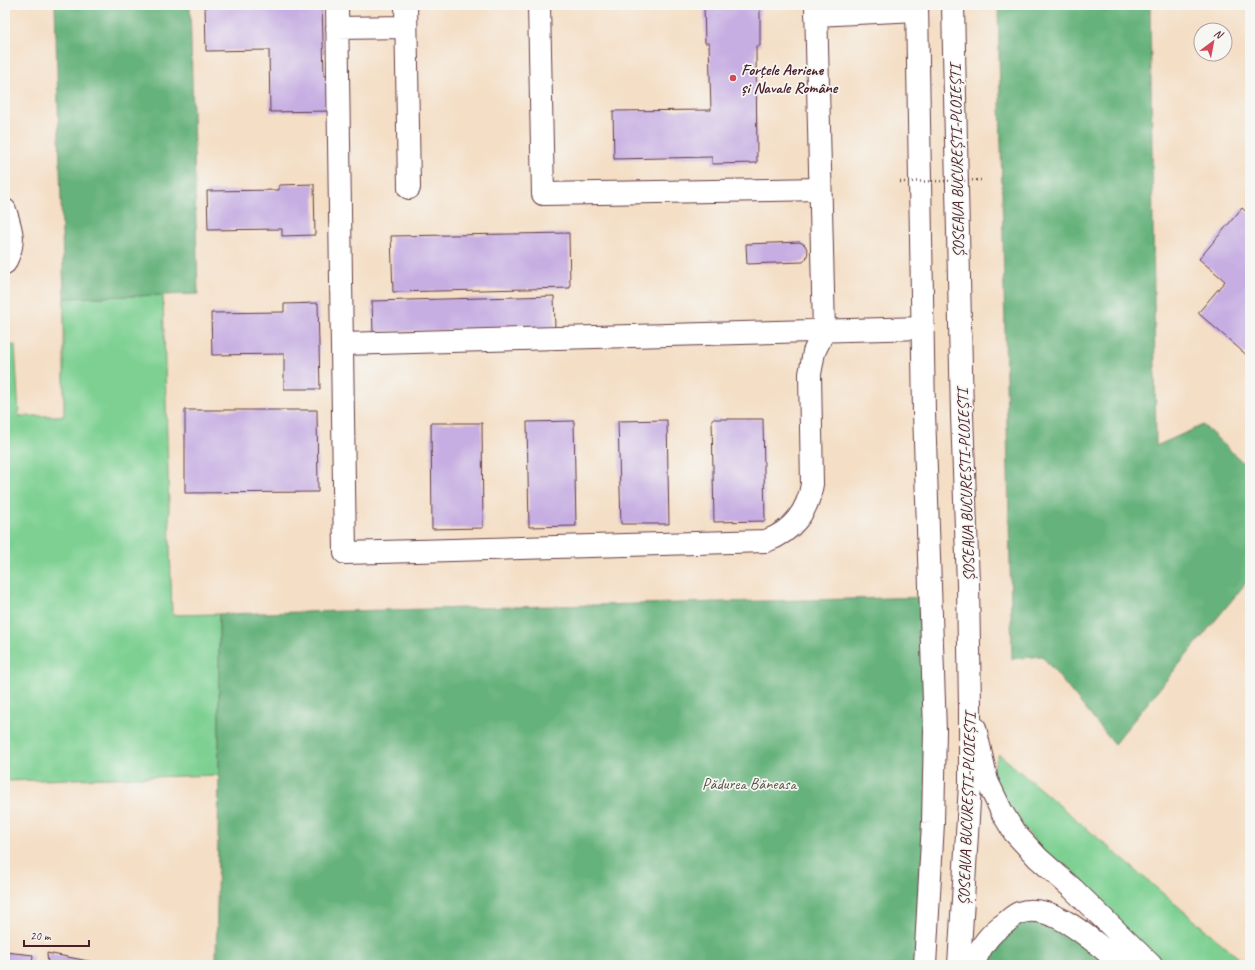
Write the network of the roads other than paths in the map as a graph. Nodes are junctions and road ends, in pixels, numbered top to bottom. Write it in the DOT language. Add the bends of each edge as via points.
graph roads {
  1 [pos="337,5"];
  2 [pos="406,5"];
  3 [pos="539,5"];
  4 [pos="952,5"];
  5 [pos="917,8"];
  6 [pos="816,10"];
  7 [pos="406,26"];
  8 [pos="337,28"];
  9 [pos="409,188"];
  10 [pos="820,189"];
  11 [pos="5,210"];
  12 [pos="5,263"];
  13 [pos="922,328"];
  14 [pos="824,331"];
  15 [pos="342,344"];
  16 [pos="970,706"];
  17 [pos="925,965"];
  18 [pos="959,965"];
  19 [pos="974,965"];
  20 [pos="1123,965"];
  21 [pos="1151,965"];
  1 -- 8 [label="main road"];
  2 -- 7 [label="main road"];
  3 -- 10 [label="main road" via="543,194"];
  4 -- 16 [label="main road, ȘOSEAUA BUCUREȘTI-PLOIEȘTI"];
  5 -- 6 [label="main road"];
  5 -- 13 [label="main road, ȘOSEAUA BUCUREȘTI-PLOIEȘTI"];
  6 -- 10 [label="main road"];
  7 -- 8 [label="main road"];
  7 -- 9 [label="main road"];
  8 -- 15 [label="main road"];
  10 -- 14 [label="main road"];
  11 -- 12 [label="main road" via="12,232 12,249"];
  13 -- 14 [label="main road"];
  13 -- 17 [label="main road, ȘOSEAUA BUCUREȘTI-PLOIEȘTI" via="935,731"];
  14 -- 15 [label="main road"];
  14 -- 15 [label="main road" via="814,352 810,374 810,496 796,522 777,538 766,541 345,553"];
  16 -- 18 [label="main road, ȘOSEAUA BUCUREȘTI-PLOIEȘTI" via="970,785"];
  16 -- 21 [label="main road" via="986,781 1014,832"];
  19 -- 20 [label="main road" via="984,944 1000,926 1020,913 1038,911 1059,918"];
}
